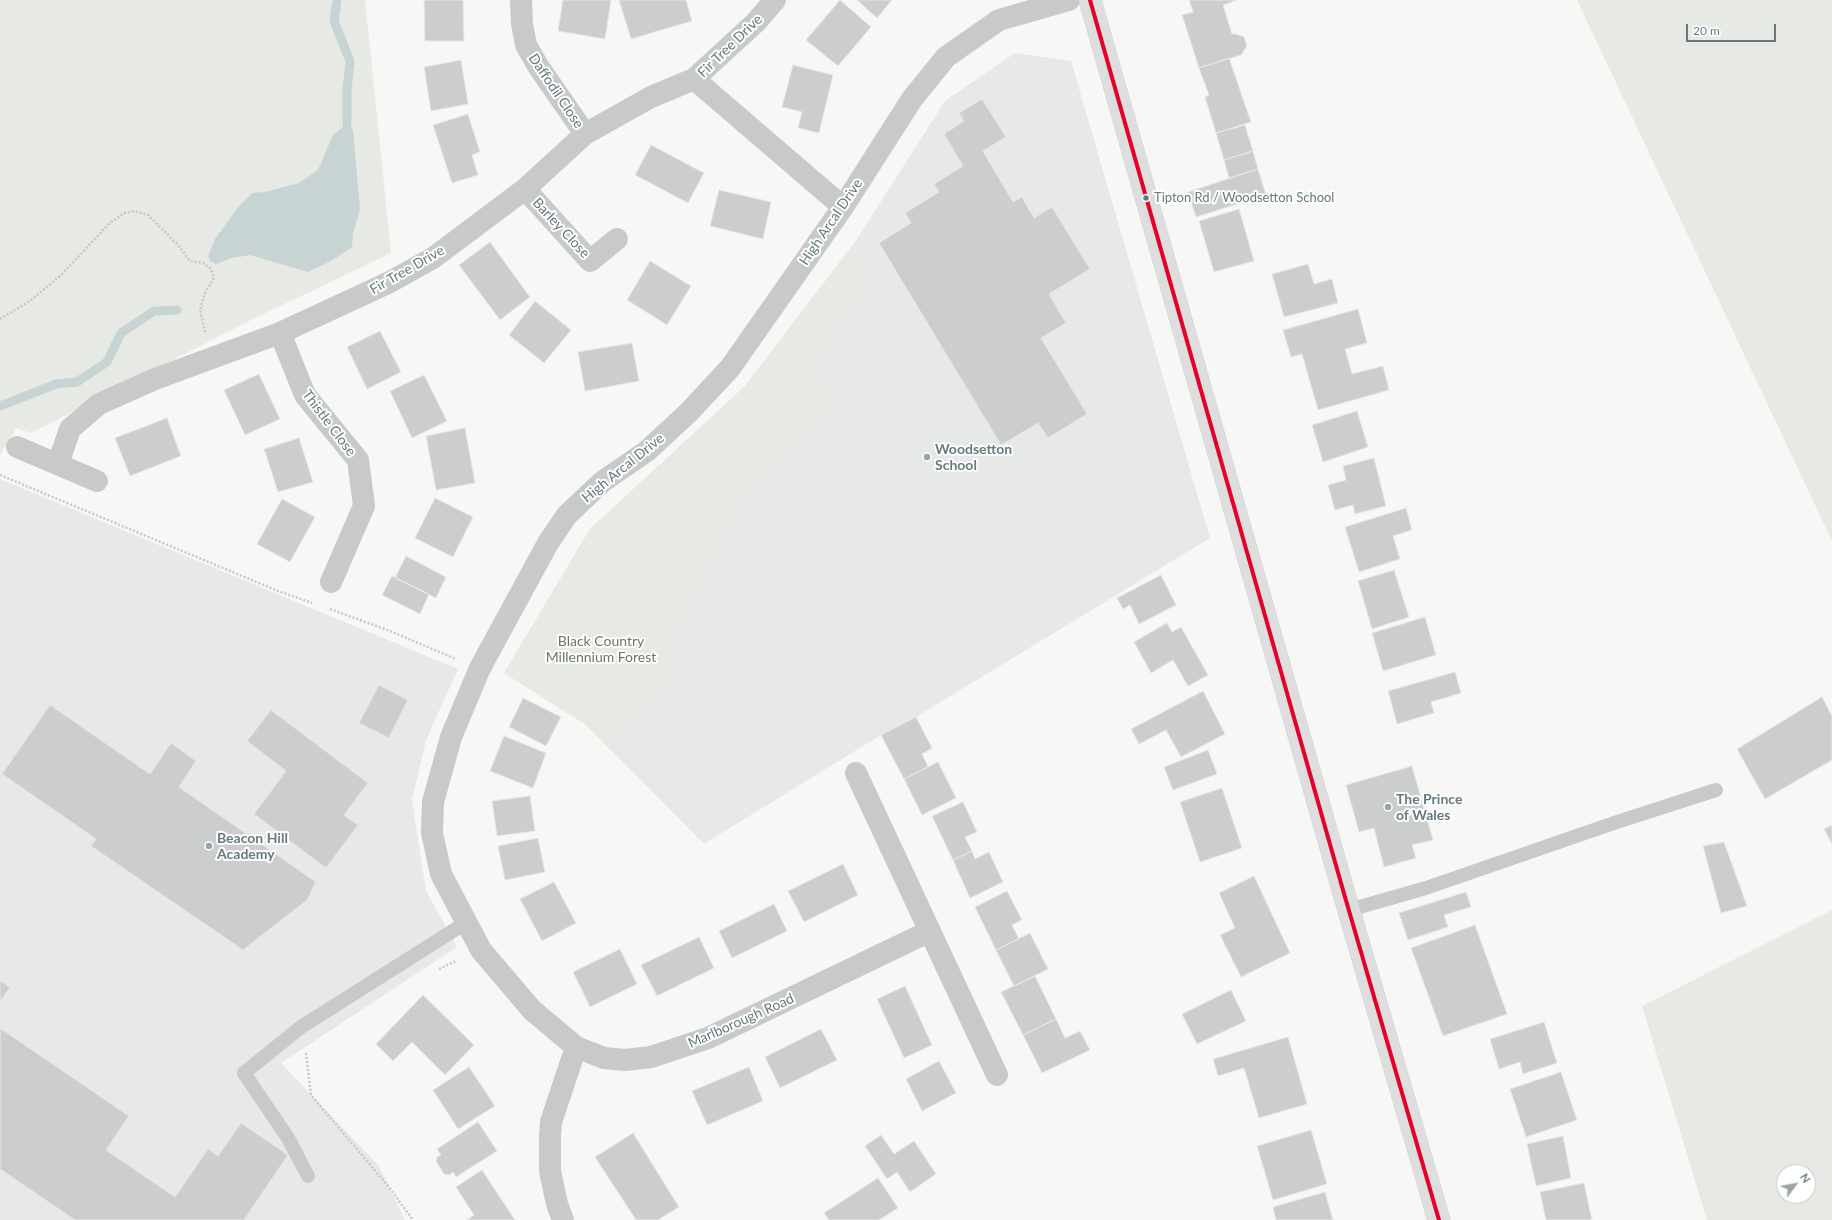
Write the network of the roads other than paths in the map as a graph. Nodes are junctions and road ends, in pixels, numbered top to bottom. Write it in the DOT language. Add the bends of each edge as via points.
graph roads {
  1 [pos="521,0"];
  2 [pos="775,0"];
  3 [pos="1069,0"];
  4 [pos="1090,0"];
  5 [pos="694,79"];
  6 [pos="585,134"];
  7 [pos="525,189"];
  8 [pos="843,207"];
  9 [pos="617,239"];
  10 [pos="280,333"];
  11 [pos="17,447"];
  12 [pos="58,464"];
  13 [pos="97,481"];
  14 [pos="331,582"];
  15 [pos="856,774"];
  16 [pos="1716,790"];
  17 [pos="1349,910"];
  18 [pos="467,922"];
  19 [pos="930,931"];
  20 [pos="576,1047"];
  21 [pos="997,1075"];
  22 [pos="308,1176"];
  23 [pos="563,1220"];
  24 [pos="1439,1220"];
  1 -- 6 [label="street, Daffodil Close" via="526,45"];
  2 -- 5 [label="street, Fir Tree Drive" via="756,22"];
  3 -- 8 [label="street, High Arcal Drive" via="999,20 946,57 912,99"];
  4 -- 17 [label="main road"];
  5 -- 6 [label="street, Fir Tree Drive" via="651,97"];
  5 -- 8 [label="street"];
  6 -- 7 [label="street, Fir Tree Drive"];
  7 -- 9 [label="street, Barley Close" via="590,261"];
  7 -- 10 [label="street, Fir Tree Drive" via="434,258 390,282"];
  8 -- 18 [label="street, High Arcal Drive" via="730,368 689,412 652,446 602,482 567,515 548,543 480,668 452,736 433,802 432,832 441,874"];
  10 -- 12 [label="street, Fir Tree Drive" via="155,379 99,404 70,429"];
  10 -- 14 [label="street, Thistle Close" via="305,395 358,460 364,506"];
  11 -- 12 [label="street"];
  12 -- 13 [label="street"];
  15 -- 19 [label="street"];
  16 -- 17 [label="lane" via="1426,888"];
  17 -- 24 [label="main road"];
  18 -- 20 [label="street, High Arcal Drive" via="481,950 532,1010"];
  18 -- 22 [label="lane" via="301,1026 244,1073 288,1138"];
  19 -- 20 [label="street, Marlborough Road" via="708,1038 651,1057 625,1060 604,1058"];
  19 -- 21 [label="street"];
  20 -- 23 [label="street" via="551,1122 550,1171"];
}
